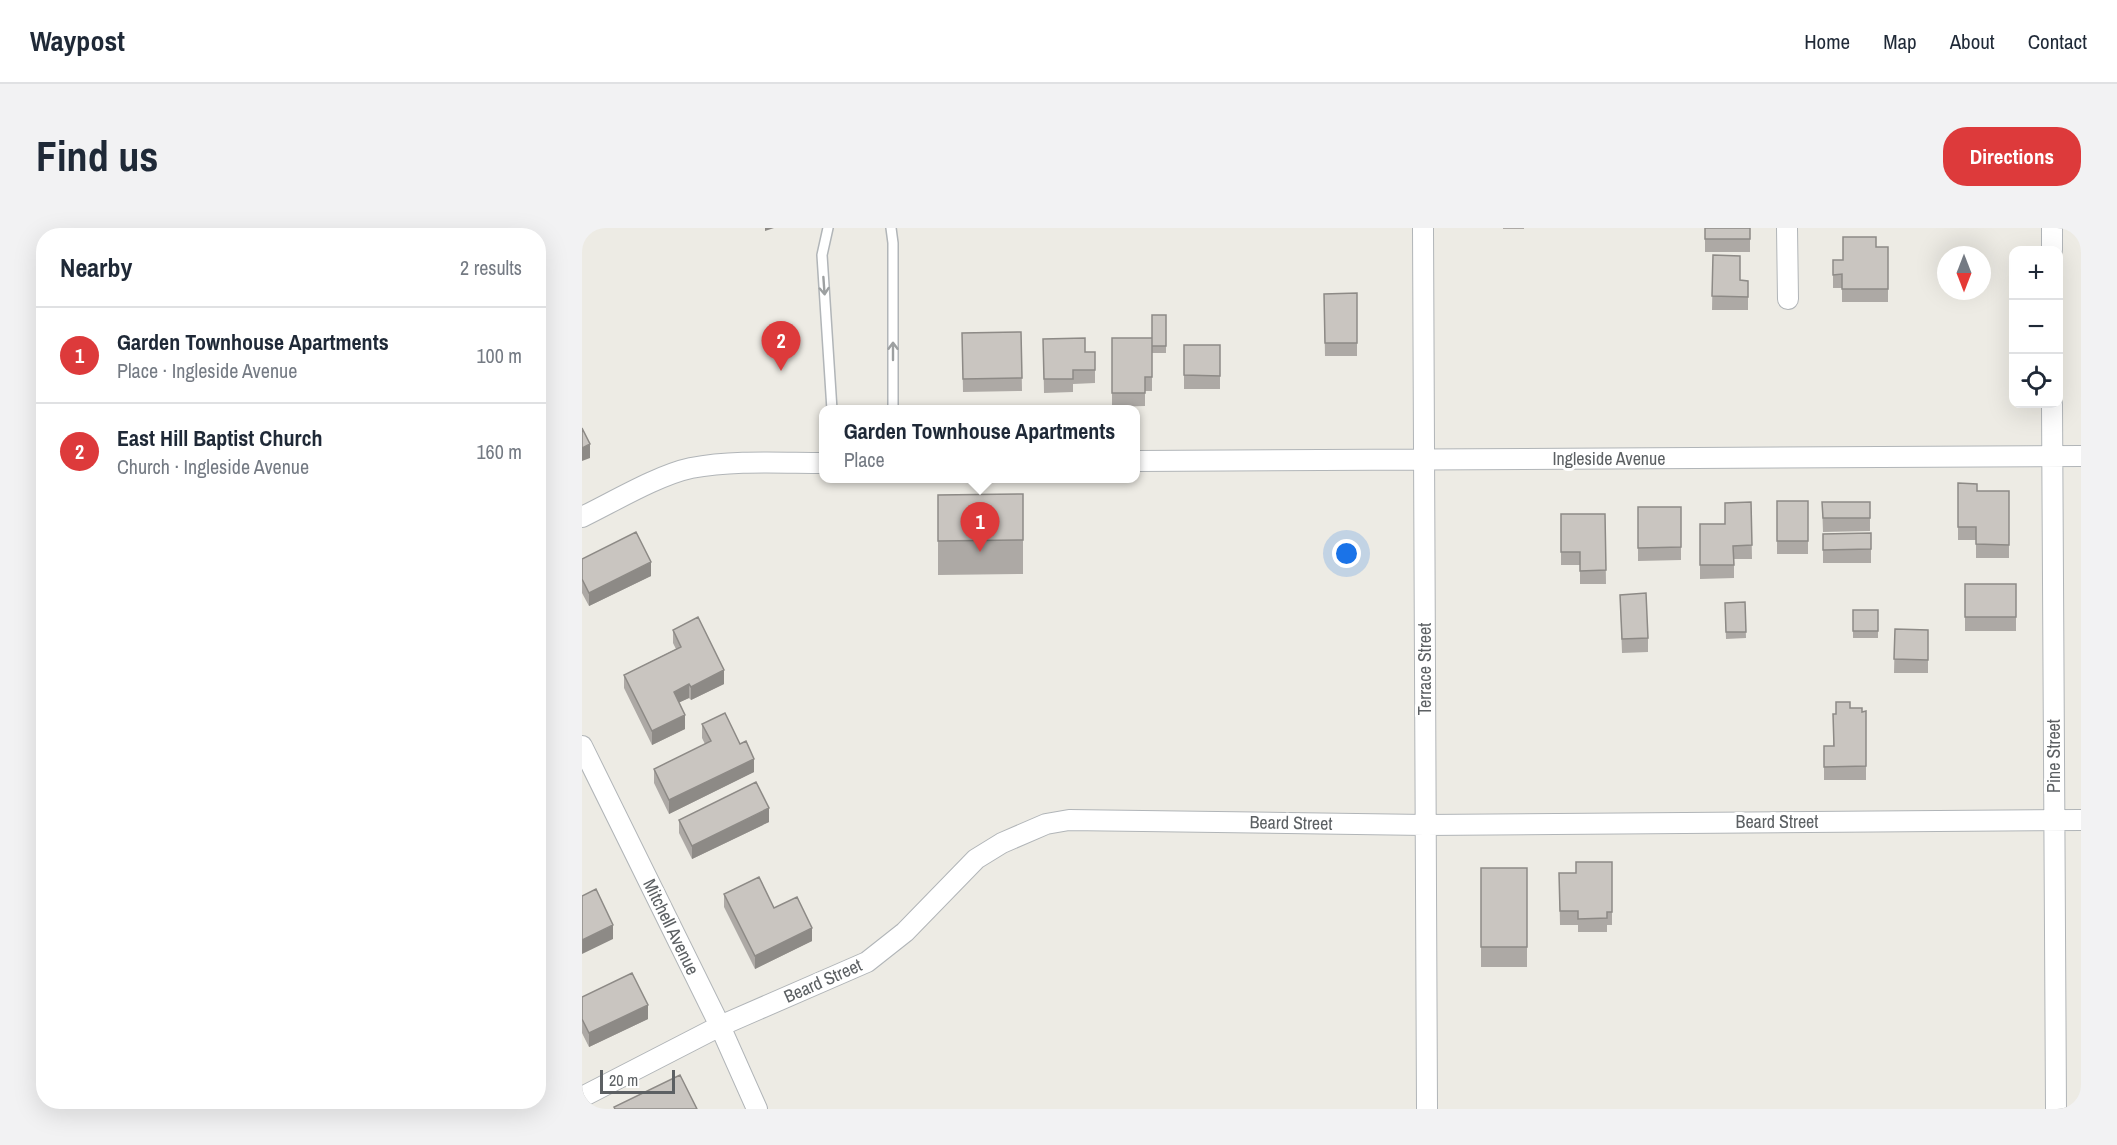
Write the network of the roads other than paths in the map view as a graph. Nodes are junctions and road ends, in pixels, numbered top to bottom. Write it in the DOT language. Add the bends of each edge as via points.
graph roads {
  1 [pos="828,228"];
  2 [pos="891,228"];
  3 [pos="1423,228"];
  4 [pos="1787,228"];
  5 [pos="2052,228"];
  6 [pos="2052,246"];
  7 [pos="1788,299"];
  8 [pos="832,405"];
  9 [pos="892,405"];
  10 [pos="2052,408"];
  11 [pos="2053,456"];
  12 [pos="2081,456"];
  13 [pos="1424,460"];
  14 [pos="1140,461"];
  15 [pos="819,463"];
  16 [pos="582,517"];
  17 [pos="582,746"];
  18 [pos="2055,820"];
  19 [pos="2081,820"];
  20 [pos="1425,825"];
  21 [pos="720,1026"];
  22 [pos="582,1097"];
  23 [pos="757,1109"];
  24 [pos="1427,1109"];
  25 [pos="2056,1109"];
  1 -- 8 [label="lane, one-way" via="822,255"];
  9 -- 2 [label="lane, one-way"];
  3 -- 13 [label="street, Terrace Street"];
  4 -- 7 [label="street"];
  5 -- 6 [label="street"];
  10 -- 11 [label="street, Pine Street"];
  11 -- 12 [label="street, Ingleside Avenue"];
  11 -- 13 [label="street, Ingleside Avenue"];
  11 -- 18 [label="street, Pine Street"];
  13 -- 14 [label="street, Ingleside Avenue"];
  13 -- 20 [label="street, Terrace Street"];
  15 -- 16 [label="street" via="728,463 689,469"];
  17 -- 21 [label="street, Mitchell Avenue"];
  18 -- 19 [label="street, Beard Street"];
  18 -- 20 [label="street, Beard Street"];
  18 -- 25 [label="street, Pine Street"];
  20 -- 21 [label="street, Beard Street" via="1070,820 1046,824 976,859 905,932 867,962"];
  20 -- 24 [label="street, Terrace Street"];
  21 -- 22 [label="street, Beard Street"];
  21 -- 23 [label="street, Mitchell Avenue"];
}
